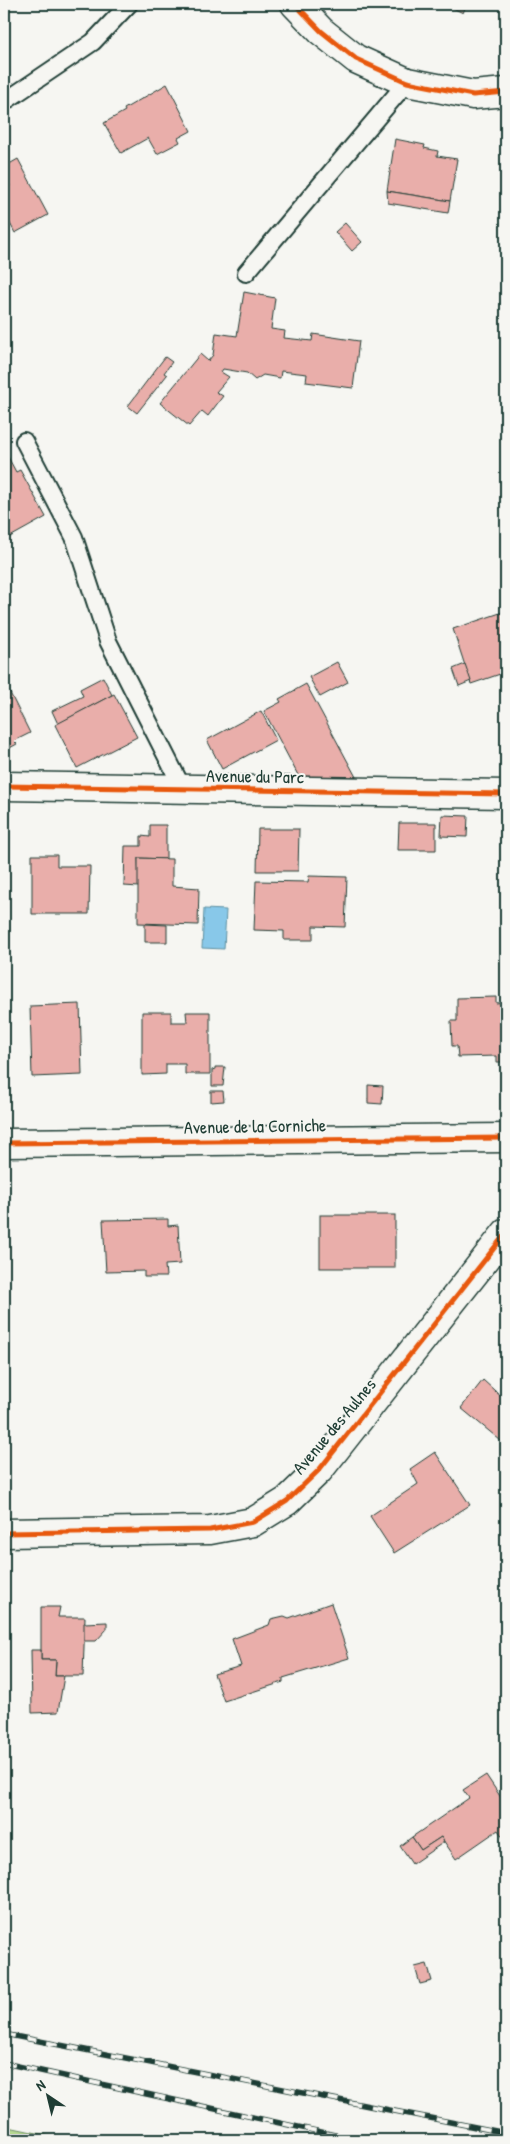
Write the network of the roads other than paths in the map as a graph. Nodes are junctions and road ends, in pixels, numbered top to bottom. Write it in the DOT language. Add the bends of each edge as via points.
graph roads {
  1 [pos="129,4"];
  2 [pos="295,4"];
  3 [pos="407,82"];
  4 [pos="506,92"];
  5 [pos="4,102"];
  6 [pos="246,273"];
  7 [pos="24,441"];
  8 [pos="4,786"];
  9 [pos="184,789"];
  10 [pos="506,794"];
  11 [pos="506,1138"];
  12 [pos="4,1143"];
  13 [pos="506,1233"];
  14 [pos="4,1533"];
  1 -- 5 [label="lane" via="93,42"];
  2 -- 3 [label="street" via="321,31 356,59"];
  3 -- 4 [label="street" via="473,95"];
  3 -- 6 [label="lane"];
  7 -- 9 [label="lane" via="74,538 108,641"];
  8 -- 9 [label="street, Avenue du Parc"];
  9 -- 10 [label="street, Avenue du Parc"];
  11 -- 12 [label="street, Avenue de la Corniche"];
  13 -- 14 [label="street, Avenue des Aulnes" via="319,1470 286,1500 253,1522 210,1530"];
}
